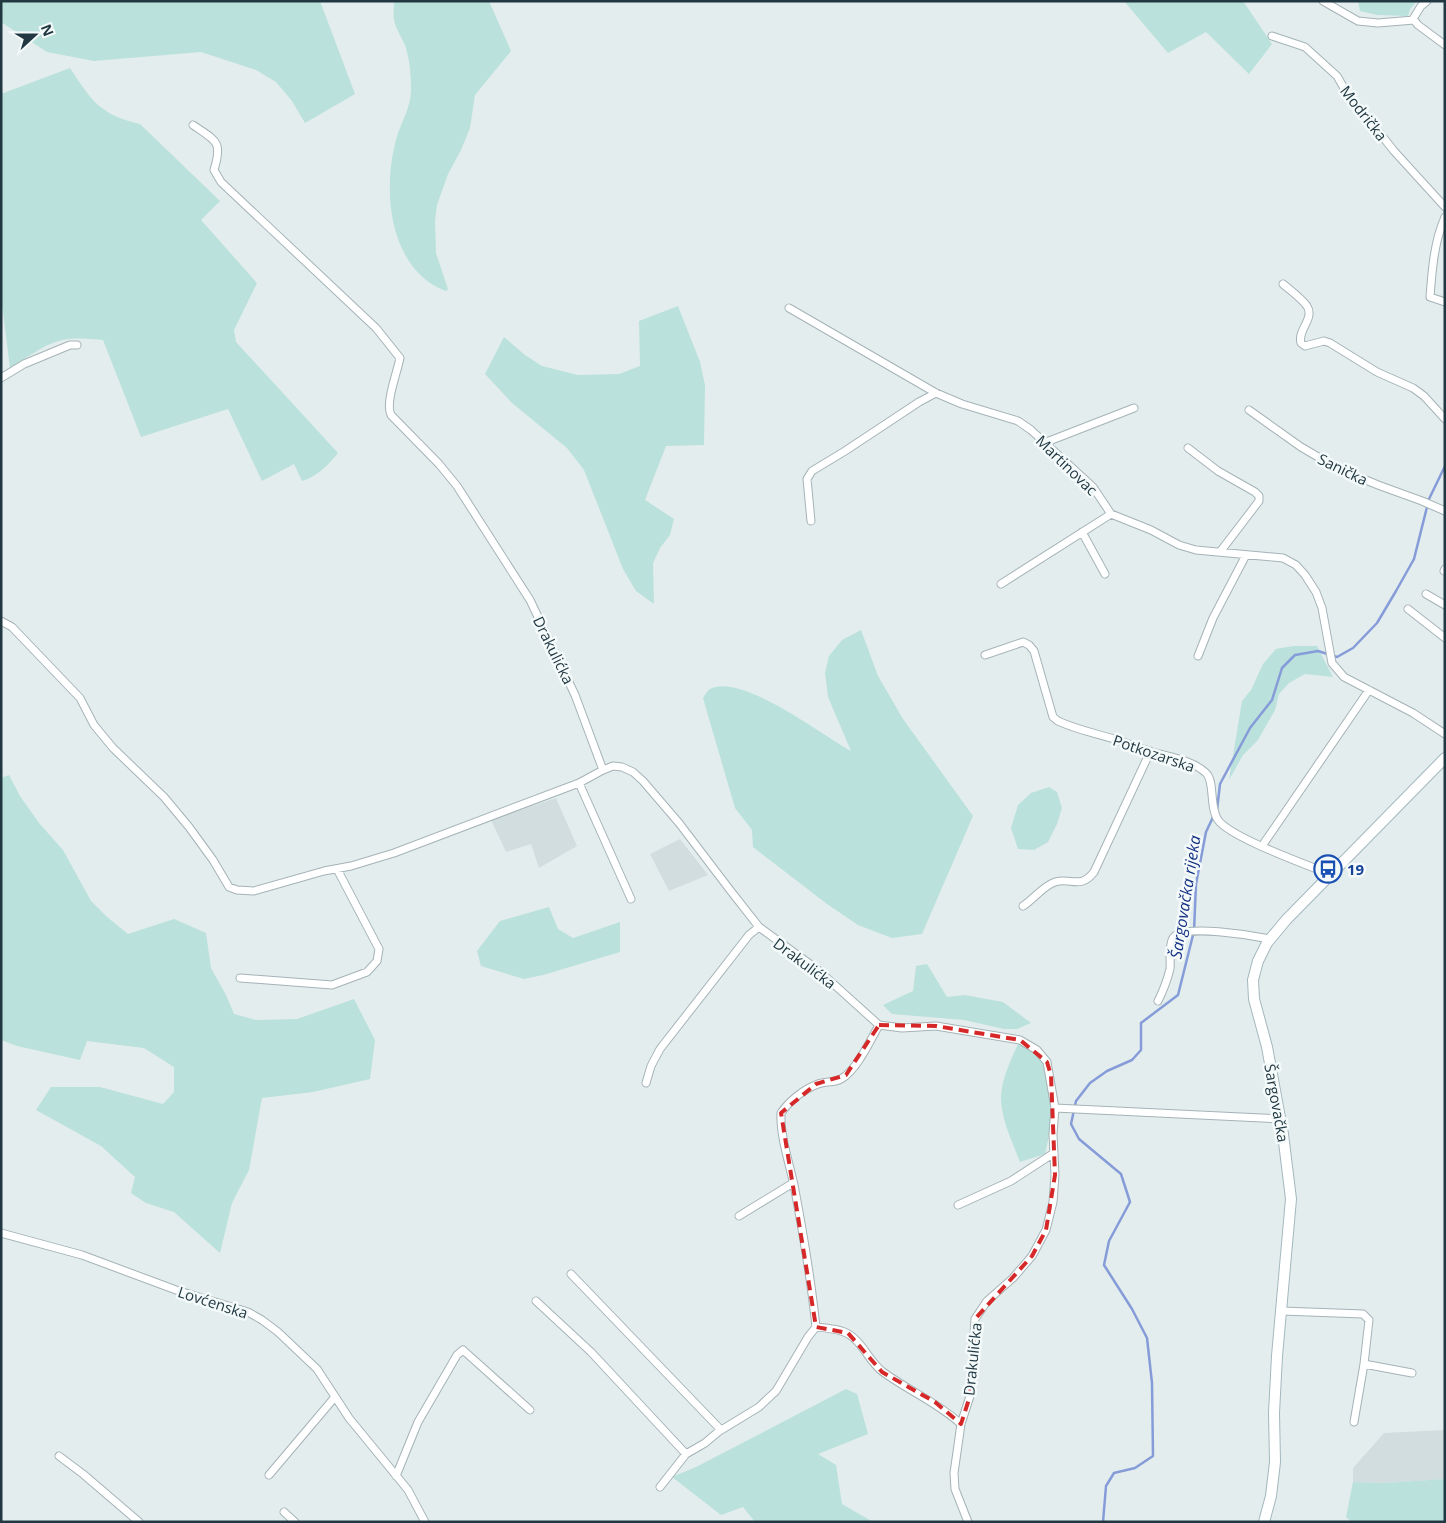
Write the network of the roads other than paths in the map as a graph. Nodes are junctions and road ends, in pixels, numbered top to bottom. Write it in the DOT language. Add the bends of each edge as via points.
graph roads {
  1 [pos="1324,1"];
  2 [pos="1427,1"];
  3 [pos="1414,20"];
  4 [pos="1272,36"];
  5 [pos="1445,45"];
  6 [pos="193,125"];
  7 [pos="1445,207"];
  8 [pos="1445,217"];
  9 [pos="1283,284"];
  10 [pos="1445,302"];
  11 [pos="789,308"];
  12 [pos="78,345"];
  13 [pos="1,378"];
  14 [pos="936,393"];
  15 [pos="1134,408"];
  16 [pos="1249,410"];
  17 [pos="1445,419"];
  18 [pos="1044,443"];
  19 [pos="1188,448"];
  20 [pos="1445,511"];
  21 [pos="1111,514"];
  22 [pos="811,521"];
  23 [pos="1082,532"];
  24 [pos="1220,552"];
  25 [pos="1246,555"];
  26 [pos="1105,574"];
  27 [pos="1001,584"];
  28 [pos="1426,594"];
  29 [pos="1445,605"];
  30 [pos="1408,609"];
  31 [pos="1,621"];
  32 [pos="1445,638"];
  33 [pos="985,655"];
  34 [pos="1198,656"];
  35 [pos="1369,690"];
  36 [pos="1445,734"];
  37 [pos="1150,752"];
  38 [pos="1445,758"];
  39 [pos="603,770"];
  40 [pos="579,783"];
  41 [pos="1262,846"];
  42 [pos="337,869"];
  43 [pos="1332,874"];
  44 [pos="631,900"];
  45 [pos="1023,906"];
  46 [pos="759,927"];
  47 [pos="1270,939"];
  48 [pos="240,978"];
  49 [pos="1158,1001"];
  50 [pos="879,1025"];
  51 [pos="646,1083"];
  52 [pos="1055,1108"];
  53 [pos="1280,1119"];
  54 [pos="1054,1153"];
  55 [pos="794,1183"];
  56 [pos="958,1205"];
  57 [pos="739,1216"];
  58 [pos="1,1233"];
  59 [pos="571,1274"];
  60 [pos="536,1301"];
  61 [pos="1282,1311"];
  62 [pos="816,1327"];
  63 [pos="1364,1364"];
  64 [pos="1412,1373"];
  65 [pos="335,1397"];
  66 [pos="530,1410"];
  67 [pos="1354,1422"];
  68 [pos="961,1424"];
  69 [pos="721,1430"];
  70 [pos="686,1454"];
  71 [pos="59,1456"];
  72 [pos="269,1474"];
  73 [pos="396,1476"];
  74 [pos="660,1487"];
  75 [pos="284,1512"];
  76 [pos="139,1522"];
  77 [pos="295,1522"];
  78 [pos="425,1522"];
  79 [pos="968,1522"];
  80 [pos="1264,1522"];
  1 -- 3 [label="street" via="1358,21"];
  2 -- 3 [label="street"];
  3 -- 5 [label="street"];
  4 -- 7 [label="street, Modrička" via="1305,47 1337,76 1362,113"];
  6 -- 39 [label="street, Drakulićka" via="214,140 219,150 214,170 221,182 376,328 400,358 388,409 457,486 530,600 576,695"];
  8 -- 10 [label="street" via="1434,259 1430,297"];
  9 -- 17 [label="street" via="1307,306 1308,320 1300,334 1301,343 1306,346 1324,341 1334,345 1377,372 1413,388"];
  11 -- 14 [label="street, Martinovac"];
  12 -- 13 [label="street" via="70,345 24,364"];
  14 -- 18 [label="street, Martinovac" via="1018,421"];
  14 -- 22 [label="street" via="812,471 807,479"];
  15 -- 18 [label="street"];
  16 -- 20 [label="street, Sanička" via="1337,468"];
  18 -- 21 [label="street, Martinovac" via="1093,487"];
  19 -- 24 [label="street" via="1259,496 1259,501"];
  21 -- 23 [label="street"];
  21 -- 24 [label="street" via="1179,545"];
  23 -- 26 [label="street"];
  23 -- 27 [label="street"];
  24 -- 25 [label="street"];
  25 -- 34 [label="street" via="1213,618"];
  25 -- 35 [label="street" via="1282,558 1306,575 1322,608 1332,664 1344,677"];
  28 -- 29 [label="street"];
  30 -- 32 [label="street"];
  31 -- 42 [label="street" via="12,627 80,698 94,725 189,827 229,887 254,891"];
  33 -- 37 [label="street, Potkozarska" via="1023,642 1029,645 1034,651 1053,717 1058,722"];
  35 -- 36 [label="street"];
  35 -- 41 [label="street"];
  37 -- 41 [label="street, Potkozarska" via="1196,766 1207,774 1212,808 1218,821"];
  37 -- 45 [label="street" via="1088,880 1050,884"];
  38 -- 43 [label="street, Šargovačka"];
  39 -- 40 [label="street"];
  39 -- 46 [label="street, Drakulićka" via="622,767 644,781"];
  40 -- 42 [label="street" via="394,853"];
  40 -- 44 [label="street"];
  41 -- 43 [label="street, Potkozarska"];
  42 -- 48 [label="street" via="379,949 377,960 367,972 332,985"];
  43 -- 47 [label="street, Šargovačka"];
  46 -- 50 [label="street, Drakulićka" via="818,970"];
  46 -- 51 [label="street" via="749,935 660,1050"];
  47 -- 49 [label="street" via="1240,933 1186,932 1175,936 1166,984"];
  47 -- 53 [label="street, Šargovačka" via="1258,961 1253,980 1254,999 1267,1046"];
  50 -- 52 [label="street, Drakulićka" via="902,1028 936,1026 1020,1040 1037,1050 1047,1062"];
  50 -- 55 [label="street" via="846,1075 836,1081 816,1084 800,1094 781,1113"];
  52 -- 53 [label="street"];
  52 -- 54 [label="street, Drakulićka"];
  53 -- 61 [label="street, Šargovačka" via="1291,1199"];
  54 -- 56 [label="street" via="1011,1181"];
  54 -- 68 [label="street, Drakulićka" via="1053,1202 1046,1230 1032,1256 987,1301 975,1319 970,1396"];
  55 -- 57 [label="street"];
  55 -- 62 [label="street"];
  58 -- 65 [label="street, Lovćenska" via="82,1255 176,1290 248,1312 285,1338 317,1369"];
  59 -- 69 [label="street"];
  60 -- 70 [label="street" via="592,1352"];
  61 -- 63 [label="street" via="1363,1314 1369,1320"];
  61 -- 80 [label="street, Šargovačka" via="1274,1413 1275,1462"];
  62 -- 68 [label="street" via="848,1333 882,1372 935,1402"];
  62 -- 69 [label="street" via="776,1391 759,1407"];
  63 -- 64 [label="street"];
  63 -- 67 [label="street"];
  65 -- 72 [label="street"];
  65 -- 73 [label="street, Lovćenska"];
  66 -- 73 [label="street" via="464,1350 418,1422"];
  68 -- 79 [label="street, Drakulićka" via="955,1489"];
  69 -- 70 [label="street"];
  70 -- 74 [label="street"];
  71 -- 76 [label="street"];
  73 -- 78 [label="street, Lovćenska" via="408,1490"];
  75 -- 77 [label="street"];
}
